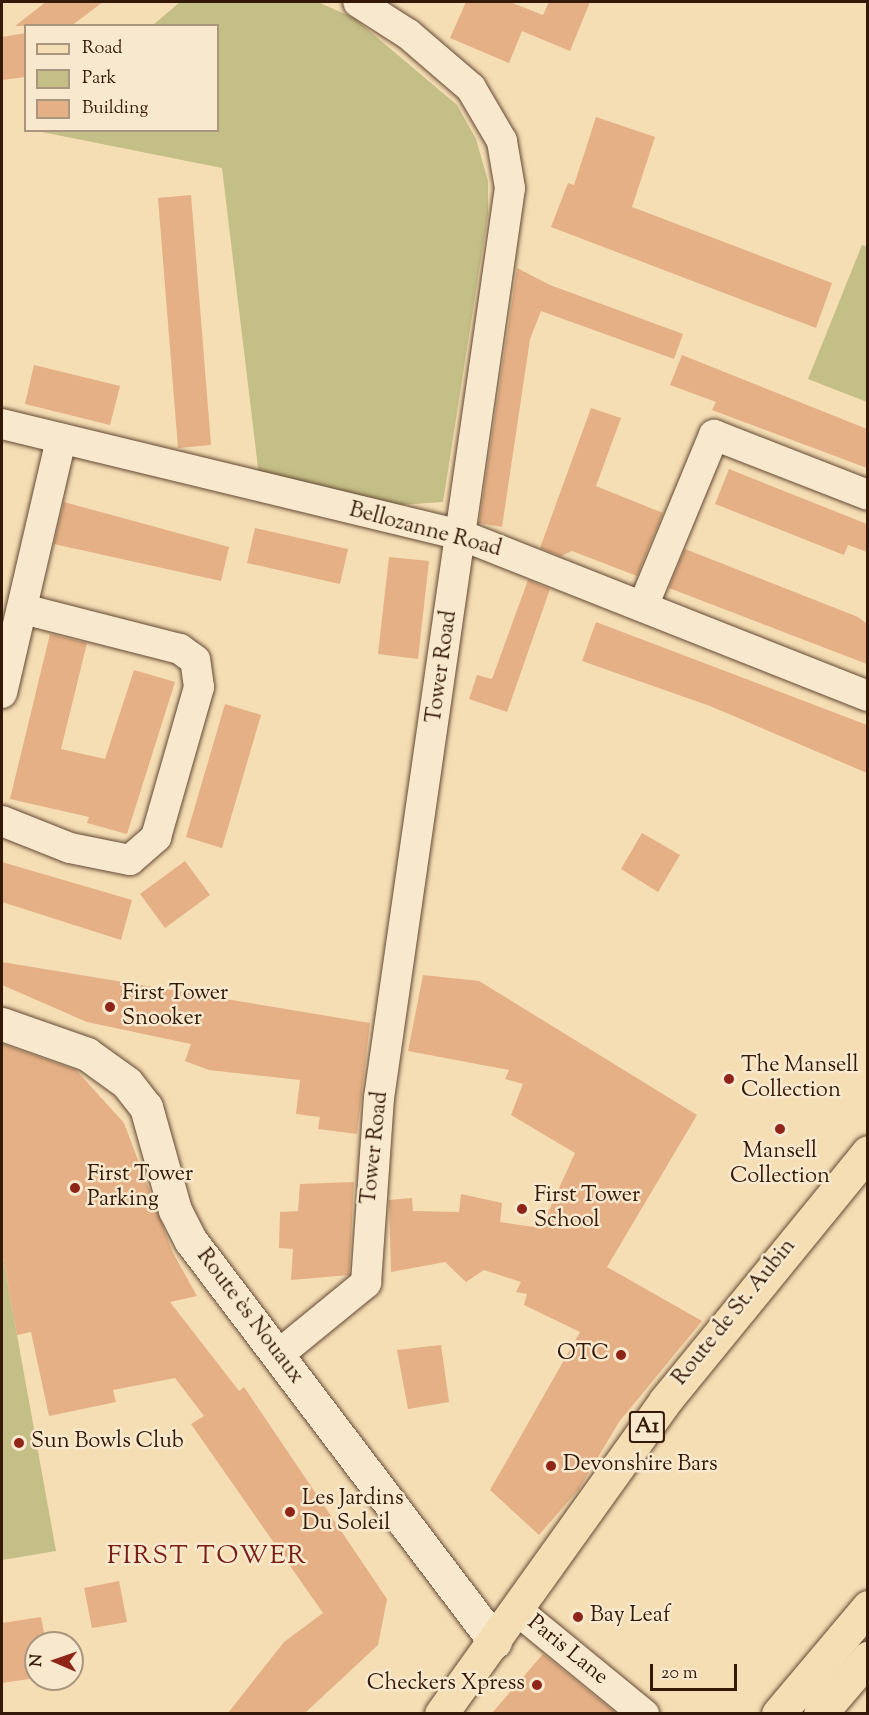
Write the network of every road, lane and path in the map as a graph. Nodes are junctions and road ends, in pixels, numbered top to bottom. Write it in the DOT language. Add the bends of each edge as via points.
graph roads {
  1 [pos="358,2"];
  2 [pos="2,423"];
  3 [pos="61,439"];
  4 [pos="867,495"];
  5 [pos="461,536"];
  6 [pos="644,604"];
  7 [pos="23,609"];
  8 [pos="2,693"];
  9 [pos="867,696"];
  10 [pos="2,821"];
  11 [pos="2,1024"];
  12 [pos="867,1152"];
  13 [pos="278,1354"];
  14 [pos="867,1607"];
  15 [pos="518,1611"];
  16 [pos="495,1642"];
  17 [pos="867,1658"];
  18 [pos="441,1713"];
  19 [pos="644,1713"];
  20 [pos="778,1713"];
  21 [pos="820,1713"];
  1 -- 5 [label="street, Tower Road" via="408,34 471,88 502,141 510,188"];
  2 -- 3 [label="street, Bellozanne Road"];
  3 -- 5 [label="street, Bellozanne Road"];
  3 -- 7 [label="street"];
  4 -- 6 [label="street" via="714,435"];
  5 -- 6 [label="street, Bellozanne Road"];
  5 -- 13 [label="street, Tower Road" via="378,1108 366,1283"];
  6 -- 9 [label="street, Bellozanne Road"];
  7 -- 8 [label="street"];
  7 -- 10 [label="street" via="180,649 195,660 199,687 156,837 130,860 70,848"];
  11 -- 13 [label="street, Route ès Nouaux" via="87,1054 127,1083 146,1107 175,1210 191,1241"];
  12 -- 15 [label="main road, Route de St. Aubin / A1" via="665,1401"];
  13 -- 16 [label="street, Route ès Nouaux"];
  14 -- 20 [label="main road"];
  15 -- 16 [label="main road, Route de St. Aubin / A1"];
  15 -- 19 [label="street, Paris Lane"];
  16 -- 18 [label="main road, Route de St. Aubin / A1"];
  17 -- 21 [label="main road"];
}
